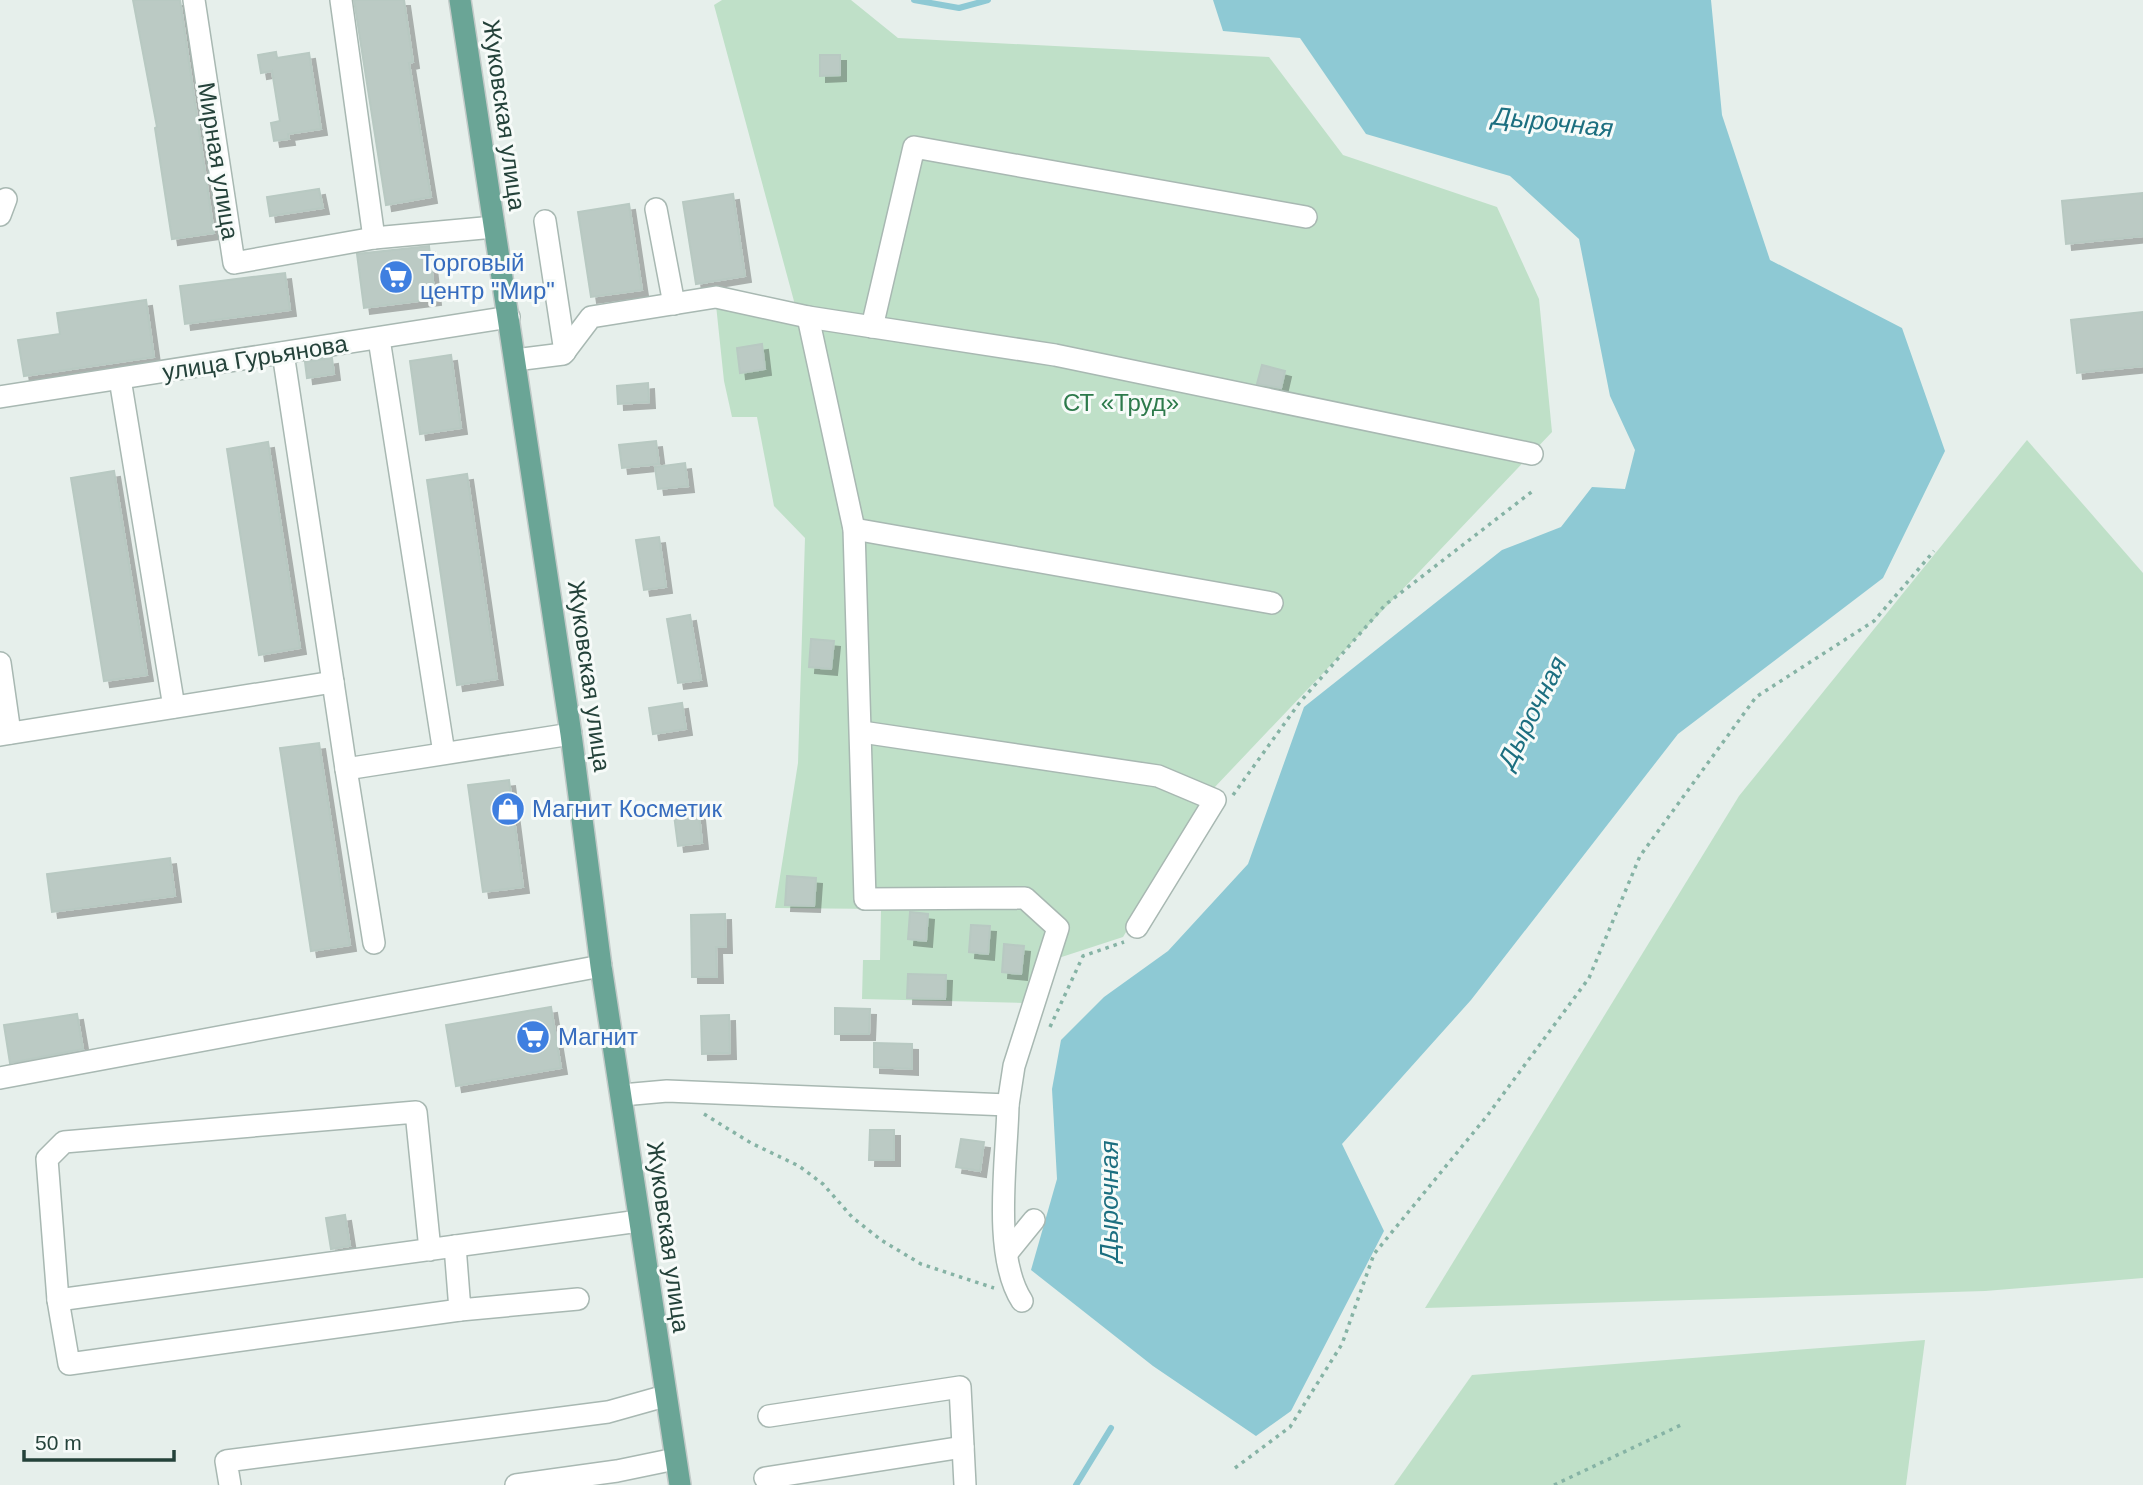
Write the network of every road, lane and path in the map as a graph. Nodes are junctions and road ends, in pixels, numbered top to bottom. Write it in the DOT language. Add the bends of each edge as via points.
graph roads {
  1 [pos="194,0"];
  2 [pos="341,0"];
  3 [pos="460,0"];
  4 [pos="656,209"];
  5 [pos="1306,217"];
  6 [pos="545,221"];
  7 [pos="494,226"];
  8 [pos="374,238"];
  9 [pos="674,304"];
  10 [pos="509,317"];
  11 [pos="808,317"];
  12 [pos="872,327"];
  13 [pos="379,339"];
  14 [pos="565,352"];
  15 [pos="284,353"];
  16 [pos="515,360"];
  17 [pos="120,379"];
  18 [pos="0,397"];
  19 [pos="1532,454"];
  20 [pos="1534,490"];
  21 [pos="854,529"];
  22 [pos="1934,551"];
  23 [pos="1272,603"];
  24 [pos="0,663"];
  25 [pos="333,682"];
  26 [pos="174,707"];
  27 [pos="862,732"];
  28 [pos="5,734"];
  29 [pos="571,734"];
  30 [pos="444,753"];
  31 [pos="346,769"];
  32 [pos="1231,798"];
  33 [pos="1132,934"];
  34 [pos="374,943"];
  35 [pos="601,966"];
  36 [pos="1049,1029"];
  37 [pos="0,1078"];
  38 [pos="622,1095"];
  39 [pos="1008,1105"];
  40 [pos="698,1111"];
  41 [pos="1034,1220"];
  42 [pos="639,1221"];
  43 [pos="455,1246"];
  44 [pos="430,1250"];
  45 [pos="1008,1252"];
  46 [pos="578,1299"];
  47 [pos="58,1300"];
  48 [pos="1022,1301"];
  49 [pos="460,1310"];
  50 [pos="665,1396"];
  51 [pos="769,1416"];
  52 [pos="1683,1424"];
  53 [pos="963,1447"];
  54 [pos="675,1460"];
  55 [pos="1235,1468"];
  56 [pos="765,1478"];
  57 [pos="230,1485"];
  58 [pos="516,1485"];
  59 [pos="680,1485"];
  60 [pos="965,1485"];
  61 [pos="1554,1485"];
  1 -- 8 [label="street, Мирная улица" via="234,263"];
  2 -- 8 [label="street"];
  3 -- 7 [label="main road, Жуковская улица"];
  4 -- 9 [label="street"];
  5 -- 12 [label="street" via="914,147"];
  6 -- 14 [label="street"];
  7 -- 8 [label="street, Мирная улица"];
  7 -- 10 [label="main road, Жуковская улица"];
  9 -- 11 [label="street" via="716,297"];
  9 -- 14 [label="street" via="591,317"];
  10 -- 13 [label="street, улица Гурьянова"];
  10 -- 16 [label="main road, Жуковская улица"];
  11 -- 12 [label="street"];
  11 -- 21 [label="street"];
  12 -- 19 [label="street" via="1055,355"];
  13 -- 15 [label="street, улица Гурьянова"];
  13 -- 30 [label="street"];
  14 -- 16 [label="street"];
  15 -- 17 [label="street, улица Гурьянова"];
  15 -- 25 [label="street"];
  16 -- 29 [label="main road, Жуковская улица"];
  17 -- 18 [label="street, улица Гурьянова"];
  17 -- 26 [label="street"];
  20 -- 32 [label="path" via="1385,605 1300,702"];
  21 -- 23 [label="street"];
  21 -- 27 [label="street"];
  22 -- 55 [label="path" via="1874,621 1756,697 1640,856 1589,978 1487,1116 1374,1254 1342,1344 1290,1427"];
  24 -- 28 [label="street"];
  25 -- 26 [label="street"];
  25 -- 31 [label="street"];
  26 -- 28 [label="street"];
  27 -- 33 [label="street" via="1158,776 1215,800"];
  27 -- 39 [label="street" via="865,899 1025,898 1058,928 1014,1066"];
  29 -- 30 [label="street"];
  29 -- 35 [label="main road, Жуковская улица"];
  30 -- 31 [label="street"];
  31 -- 34 [label="street"];
  33 -- 36 [label="path" via="1083,956"];
  35 -- 37 [label="street"];
  35 -- 38 [label="main road, Жуковская улица"];
  38 -- 39 [label="street" via="667,1091"];
  38 -- 42 [label="main road, Жуковская улица"];
  39 -- 45 [label="street"];
  40 -- 48 [label="path" via="799,1166 823,1184 852,1217 921,1264 983,1282"];
  41 -- 45 [label="street"];
  42 -- 43 [label="street"];
  42 -- 50 [label="main road, Жуковская улица"];
  43 -- 44 [label="street"];
  43 -- 49 [label="street"];
  44 -- 47 [label="street"];
  44 -- 47 [label="street" via="416,1112 64,1142 47,1159"];
  45 -- 48 [label="street" via="1013,1287"];
  46 -- 49 [label="street"];
  47 -- 49 [label="street" via="69,1364"];
  50 -- 54 [label="main road, Жуковская улица"];
  50 -- 57 [label="street" via="608,1412 226,1461"];
  51 -- 53 [label="street" via="960,1387"];
  52 -- 61 [label="path"];
  53 -- 56 [label="street"];
  53 -- 60 [label="street"];
  54 -- 58 [label="street"];
  54 -- 59 [label="main road, Жуковская улица"];
}
